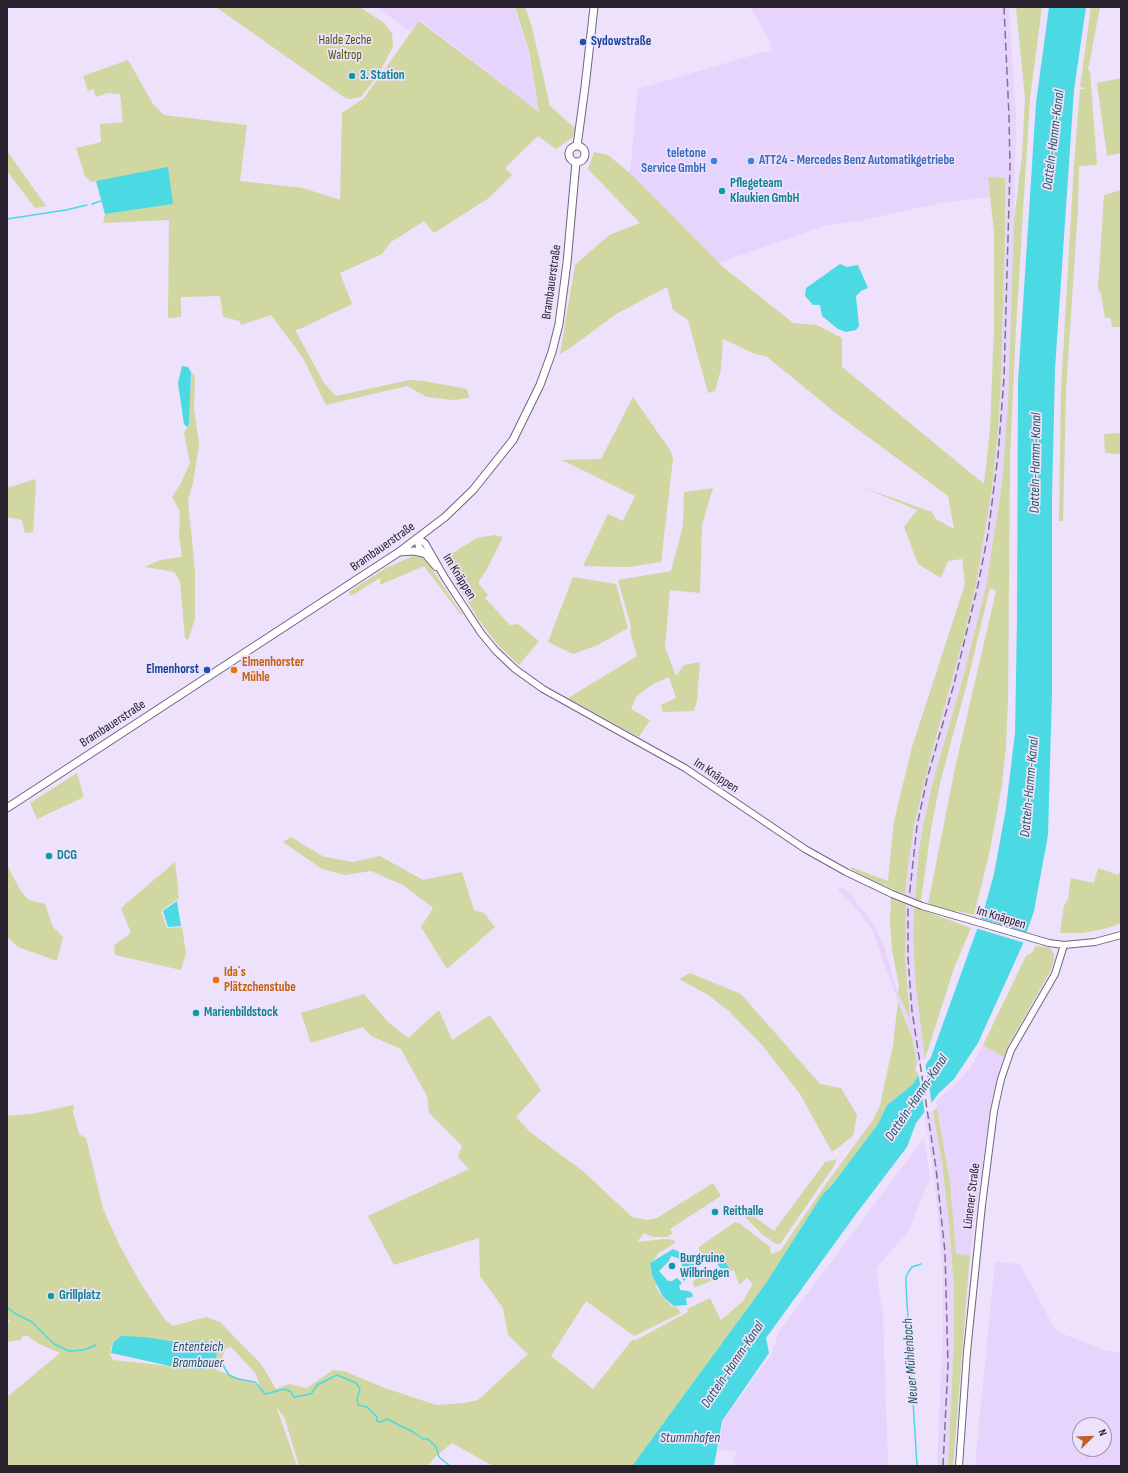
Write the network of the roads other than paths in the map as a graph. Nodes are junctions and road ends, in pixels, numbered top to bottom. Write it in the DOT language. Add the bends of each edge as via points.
graph roads {
  1 [pos="594,7"];
  2 [pos="577,146"];
  3 [pos="576,162"];
  4 [pos="417,538"];
  5 [pos="399,552"];
  6 [pos="424,553"];
  7 [pos="445,578"];
  8 [pos="7,808"];
  9 [pos="1121,935"];
  10 [pos="1064,945"];
  11 [pos="959,1466"];
  1 -- 2 [label="main road"];
  2 -- 3 [label="main road" via="569,153 570,159"];
  2 -- 3 [label="main road" via="582,148 585,154 583,159"];
  3 -- 4 [label="main road, Brambauerstraße" via="568,263 559,324 540,385 513,440 478,484 445,517"];
  4 -- 5 [label="main road, Brambauerstraße"];
  4 -- 6 [label="street"];
  4 -- 7 [label="street, Im Knäppen" via="425,543"];
  5 -- 6 [label="main road"];
  5 -- 8 [label="main road, Brambauerstraße"];
  6 -- 7 [label="street"];
  7 -- 10 [label="street, Im Knäppen, bridge" via="481,633 515,669 543,690 685,768 805,849 846,872 922,906 1032,939"];
  9 -- 10 [label="street, Im Knäppen" via="1095,942"];
  10 -- 11 [label="street, Lünener Straße" via="1055,974 1011,1050 994,1111 967,1352"];
}
